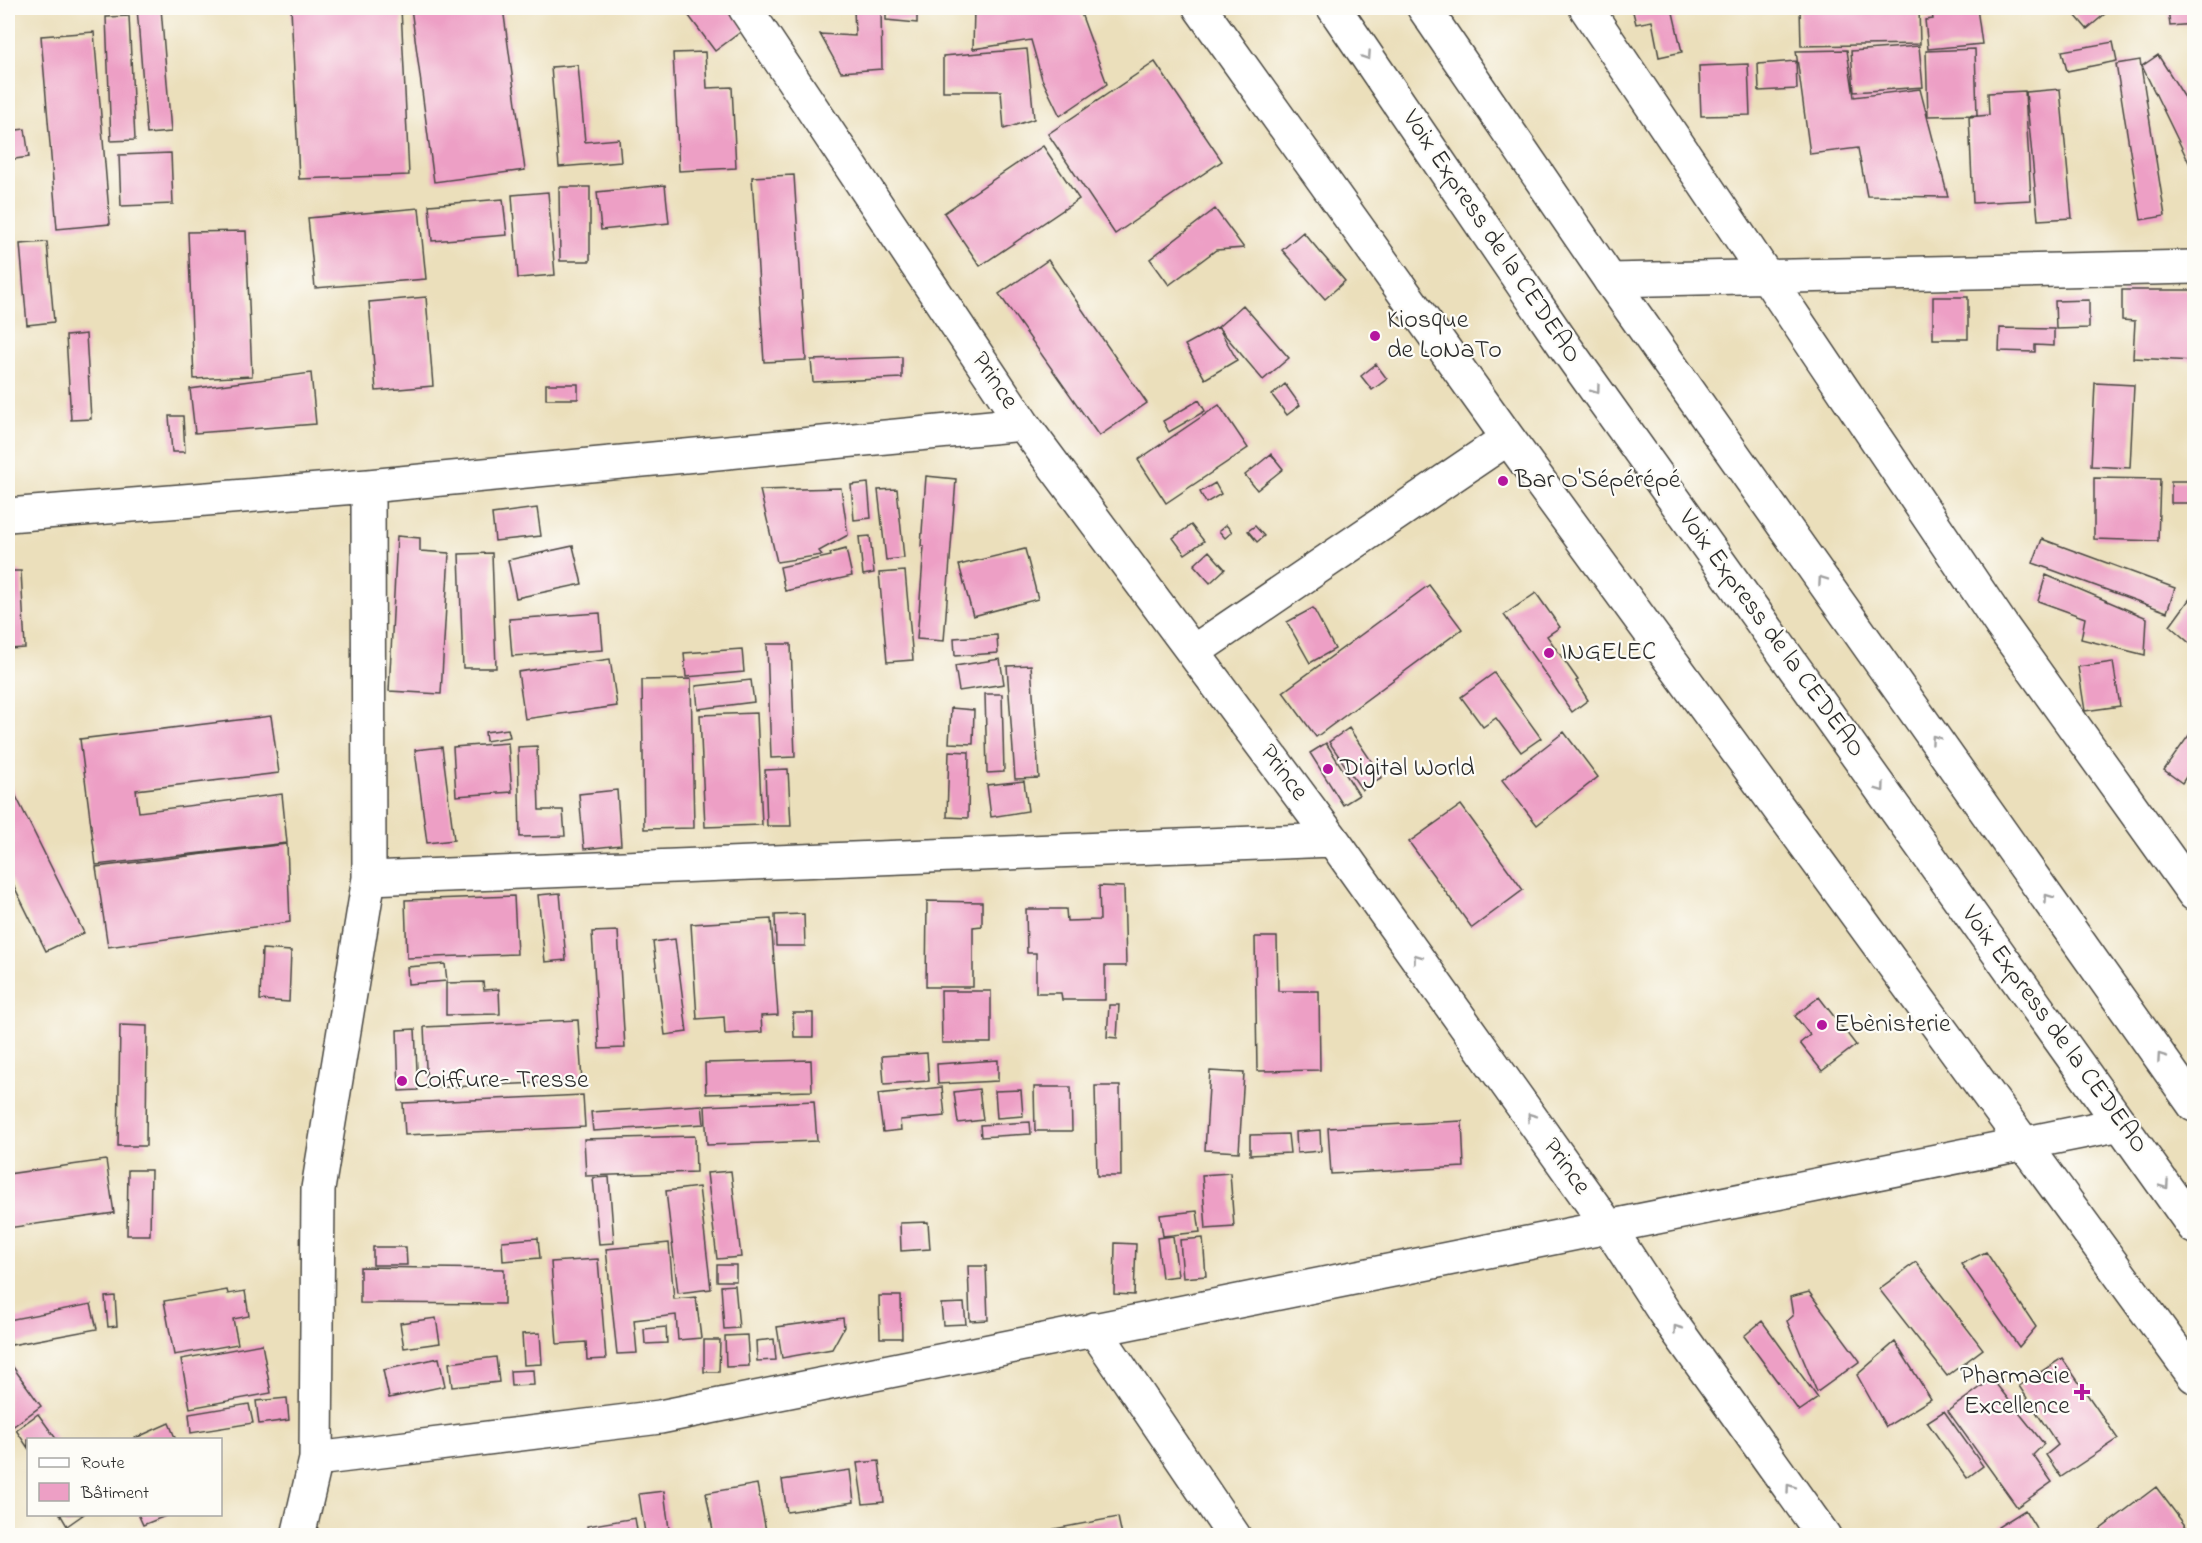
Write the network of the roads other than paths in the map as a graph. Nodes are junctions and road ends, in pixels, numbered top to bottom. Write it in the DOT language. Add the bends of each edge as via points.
graph roads {
  1 [pos="745,8"];
  2 [pos="1200,8"];
  3 [pos="1334,8"];
  4 [pos="1424,8"];
  5 [pos="1586,8"];
  6 [pos="2194,267"];
  7 [pos="1768,277"];
  8 [pos="1610,280"];
  9 [pos="1023,424"];
  10 [pos="1508,438"];
  11 [pos="368,486"];
  12 [pos="8,515"];
  13 [pos="1193,652"];
  14 [pos="1333,840"];
  15 [pos="369,878"];
  16 [pos="2194,894"];
  17 [pos="2194,1105"];
  18 [pos="2121,1124"];
  19 [pos="2024,1142"];
  20 [pos="1608,1226"];
  21 [pos="2194,1227"];
  22 [pos="1094,1329"];
  23 [pos="2194,1376"];
  24 [pos="316,1459"];
  25 [pos="298,1536"];
  26 [pos="1234,1536"];
  27 [pos="1824,1536"];
  1 -- 9 [label="street, Prince"];
  2 -- 10 [label="street"];
  3 -- 18 [label="street, Voix Express de la CEDEAO, one-way" via="1566,348"];
  4 -- 8 [label="street"];
  5 -- 7 [label="street"];
  6 -- 7 [label="street"];
  7 -- 8 [label="street"];
  7 -- 16 [label="street" via="2002,626"];
  17 -- 8 [label="street, one-way"];
  9 -- 11 [label="street"];
  9 -- 13 [label="street, Prince"];
  10 -- 13 [label="street"];
  10 -- 19 [label="street"];
  11 -- 12 [label="street"];
  11 -- 15 [label="street"];
  13 -- 14 [label="street, Prince"];
  14 -- 15 [label="street"];
  20 -- 14 [label="street, Prince, one-way"];
  15 -- 24 [label="street" via="318,1189"];
  18 -- 19 [label="street"];
  18 -- 21 [label="street, Voix Express de la CEDEAO, one-way"];
  19 -- 20 [label="street"];
  19 -- 23 [label="street"];
  20 -- 22 [label="street"];
  27 -- 20 [label="street, Prince, one-way" via="1666,1315"];
  22 -- 24 [label="street" via="660,1417"];
  22 -- 26 [label="street"];
  24 -- 25 [label="street"];
}
